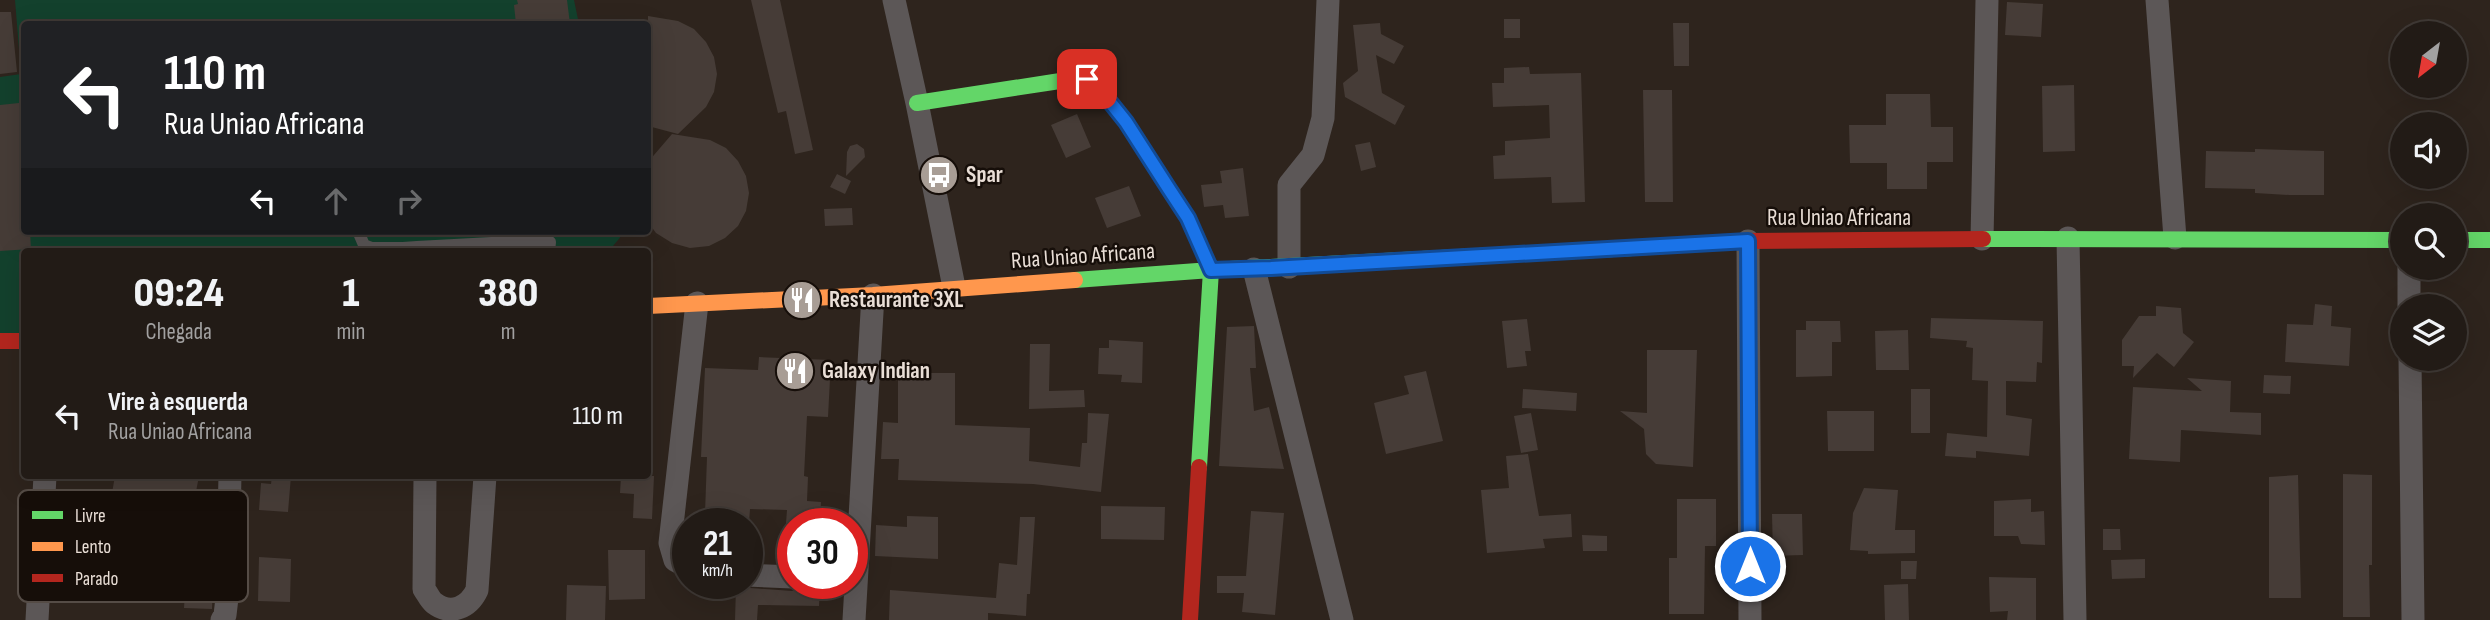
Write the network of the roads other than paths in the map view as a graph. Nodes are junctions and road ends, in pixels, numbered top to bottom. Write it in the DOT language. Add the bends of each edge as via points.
graph roads {
  1 [pos="894,0"];
  2 [pos="1328,0"];
  3 [pos="1987,0"];
  4 [pos="2157,0"];
  5 [pos="917,103"];
  6 [pos="360,235"];
  7 [pos="2068,238"];
  8 [pos="2175,238"];
  9 [pos="1982,239"];
  10 [pos="2390,240"];
  11 [pos="2467,240"];
  12 [pos="2490,240"];
  13 [pos="1748,241"];
  14 [pos="549,242"];
  15 [pos="372,248"];
  16 [pos="431,248"];
  17 [pos="1289,267"];
  18 [pos="1254,269"];
  19 [pos="1211,270"];
  20 [pos="954,287"];
  21 [pos="873,295"];
  22 [pos="698,303"];
  23 [pos="651,306"];
  24 [pos="0,341"];
  25 [pos="21,341"];
  26 [pos="2410,371"];
  27 [pos="425,479"];
  28 [pos="485,479"];
  29 [pos="674,508"];
  30 [pos="859,508"];
  31 [pos="672,526"];
  32 [pos="672,550"];
  33 [pos="854,599"];
  34 [pos="38,602"];
  35 [pos="227,602"];
  36 [pos="449,615"];
  37 [pos="37,620"];
  38 [pos="222,620"];
  39 [pos="854,620"];
  40 [pos="1189,620"];
  41 [pos="1342,620"];
  42 [pos="1750,620"];
  43 [pos="2075,620"];
  44 [pos="2413,620"];
  1 -- 5 [label="street"];
  2 -- 17 [label="street" via="1324,118 1313,155 1289,185"];
  3 -- 9 [label="street"];
  4 -- 8 [label="street"];
  5 -- 19 [label="main road" via="1087,79 1126,122 1188,218"];
  5 -- 20 [label="street"];
  6 -- 15 [label="lane" via="364,245"];
  7 -- 8 [label="main road, Rua Uniao Africana"];
  7 -- 9 [label="main road, Rua Uniao Africana"];
  7 -- 43 [label="street"];
  8 -- 10 [label="main road, Rua Uniao Africana"];
  9 -- 13 [label="main road, Rua Uniao Africana"];
  11 -- 12 [label="main road"];
  13 -- 17 [label="main road, Rua Uniao Africana"];
  13 -- 42 [label="street"];
  14 -- 16 [label="lane"];
  17 -- 18 [label="main road, Rua Uniao Africana"];
  18 -- 19 [label="main road, Rua Uniao Africana"];
  18 -- 41 [label="street"];
  19 -- 20 [label="main road, Rua Uniao Africana"];
  19 -- 40 [label="main road"];
  20 -- 21 [label="main road, Rua Uniao Africana"];
  21 -- 22 [label="main road, Rua Uniao Africana"];
  21 -- 30 [label="street"];
  22 -- 23 [label="main road, Rua Uniao Africana"];
  22 -- 29 [label="street"];
  24 -- 25 [label="main road"];
  26 -- 44 [label="street"];
  27 -- 36 [label="street" via="424,589"];
  28 -- 36 [label="street" via="477,590 472,600"];
  31 -- 32 [label="street"];
  33 -- 39 [label="street"];
  34 -- 37 [label="street"];
  35 -- 38 [label="street"];
}
